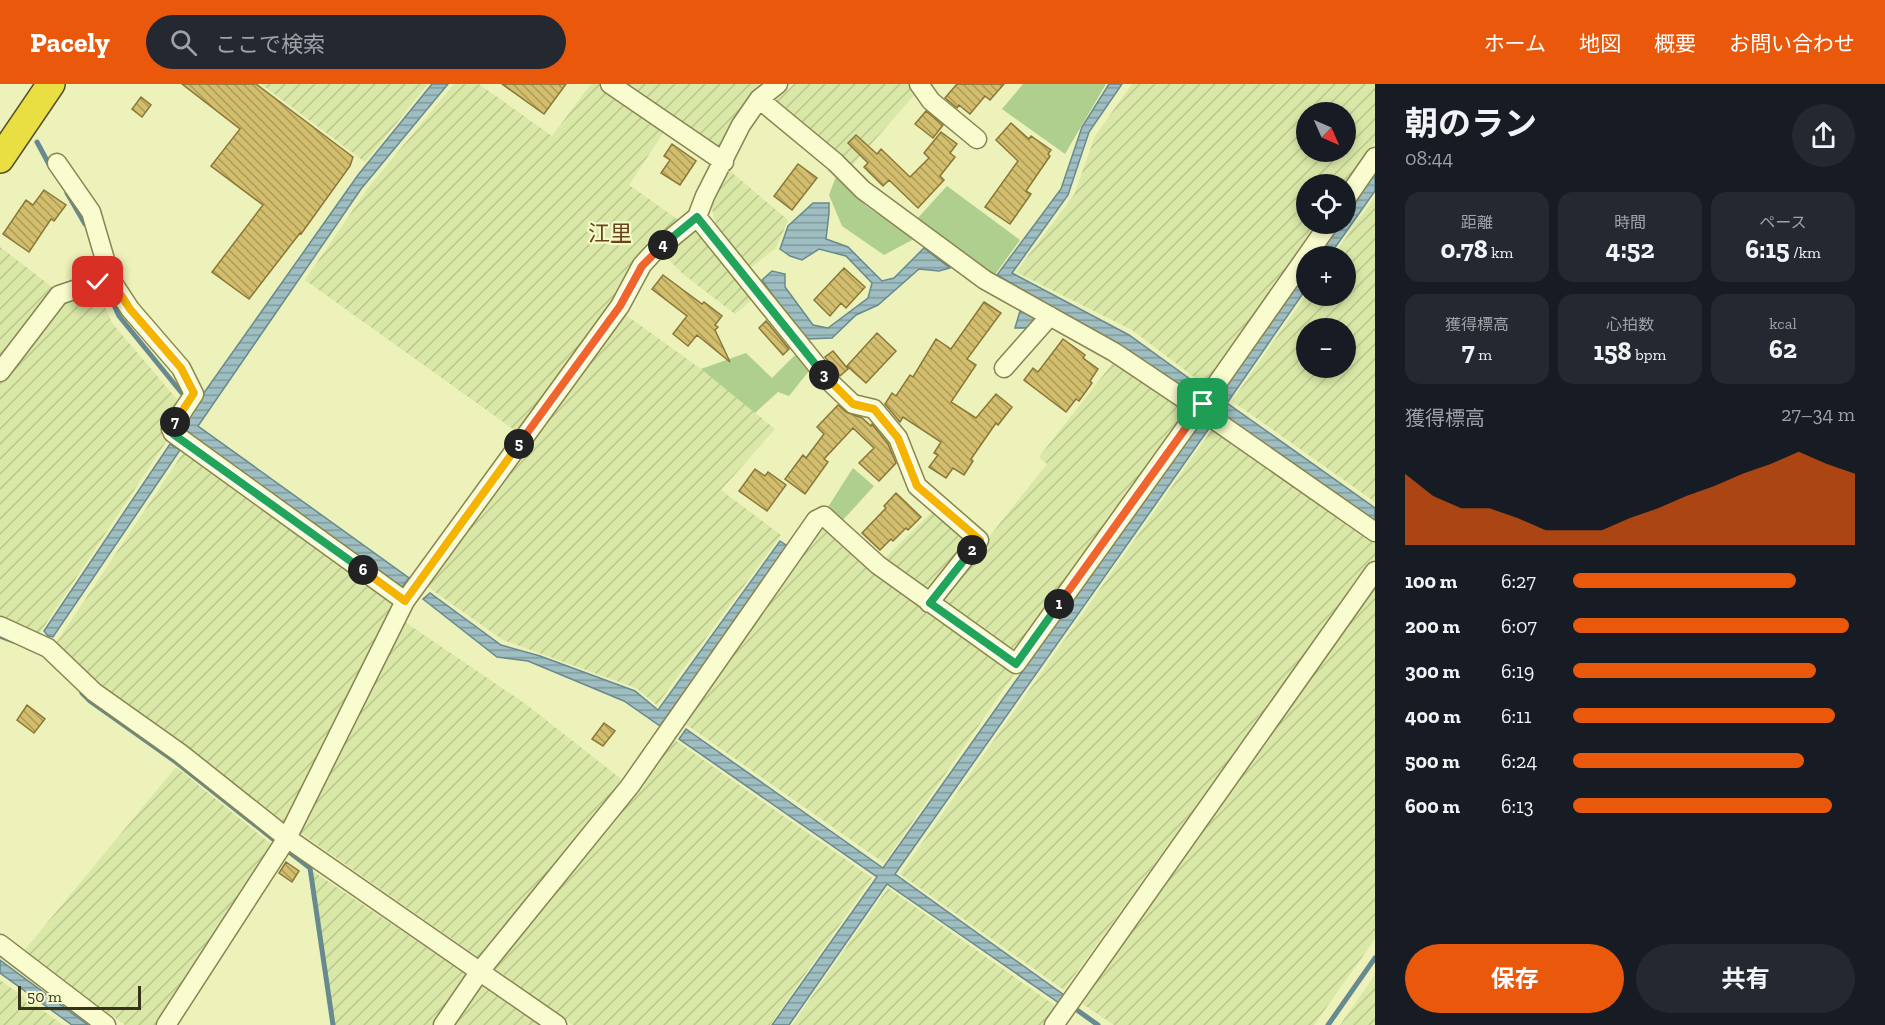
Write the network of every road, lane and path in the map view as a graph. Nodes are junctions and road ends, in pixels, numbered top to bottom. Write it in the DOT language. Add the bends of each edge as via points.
graph roads {
  1 [pos="28,84"];
  2 [pos="51,84"];
  3 [pos="610,84"];
  4 [pos="778,84"];
  5 [pos="919,84"];
  6 [pos="759,99"];
  7 [pos="0,126"];
  8 [pos="977,139"];
  9 [pos="1375,157"];
  10 [pos="0,159"];
  11 [pos="724,162"];
  12 [pos="57,163"];
  13 [pos="1356,185"];
  14 [pos="697,217"];
  15 [pos="1322,234"];
  16 [pos="105,281"];
  17 [pos="1050,316"];
  18 [pos="1004,368"];
  19 [pos="0,372"];
  20 [pos="1204,402"];
  21 [pos="1375,532"];
  22 [pos="1375,571"];
  23 [pos="412,592"];
  24 [pos="930,603"];
  25 [pos="0,626"];
  26 [pos="287,838"];
  27 [pos="0,944"];
  28 [pos="480,971"];
  29 [pos="1063,1011"];
  30 [pos="106,1025"];
  31 [pos="166,1025"];
  32 [pos="443,1025"];
  33 [pos="557,1025"];
  1 -- 7 [label="highway"];
  2 -- 10 [label="highway"];
  3 -- 11 [label="street"];
  4 -- 6 [label="street"];
  5 -- 8 [label="street" via="931,101"];
  6 -- 11 [label="street" via="741,125"];
  6 -- 17 [label="street" via="863,190 912,227 985,280"];
  9 -- 13 [label="street"];
  11 -- 14 [label="street"];
  12 -- 16 [label="street" via="91,212"];
  14 -- 23 [label="street" via="642,266 620,306"];
  14 -- 24 [label="street" via="831,383 853,404 874,409 898,438 917,486 980,540"];
  15 -- 20 [label="street"];
  16 -- 19 [label="street" via="59,295"];
  16 -- 23 [label="street" via="181,368 190,399 171,429 173,434"];
  17 -- 18 [label="street"];
  17 -- 20 [label="street"];
  20 -- 21 [label="street"];
  20 -- 24 [label="street" via="1016,664"];
  22 -- 29 [label="street"];
  23 -- 26 [label="street"];
  24 -- 28 [label="street" via="878,564 825,516 816,520 630,786"];
  25 -- 26 [label="street" via="48,648 94,692 180,753"];
  26 -- 28 [label="street"];
  26 -- 31 [label="street"];
  27 -- 30 [label="street"];
  28 -- 32 [label="street"];
  28 -- 33 [label="street"];
}
